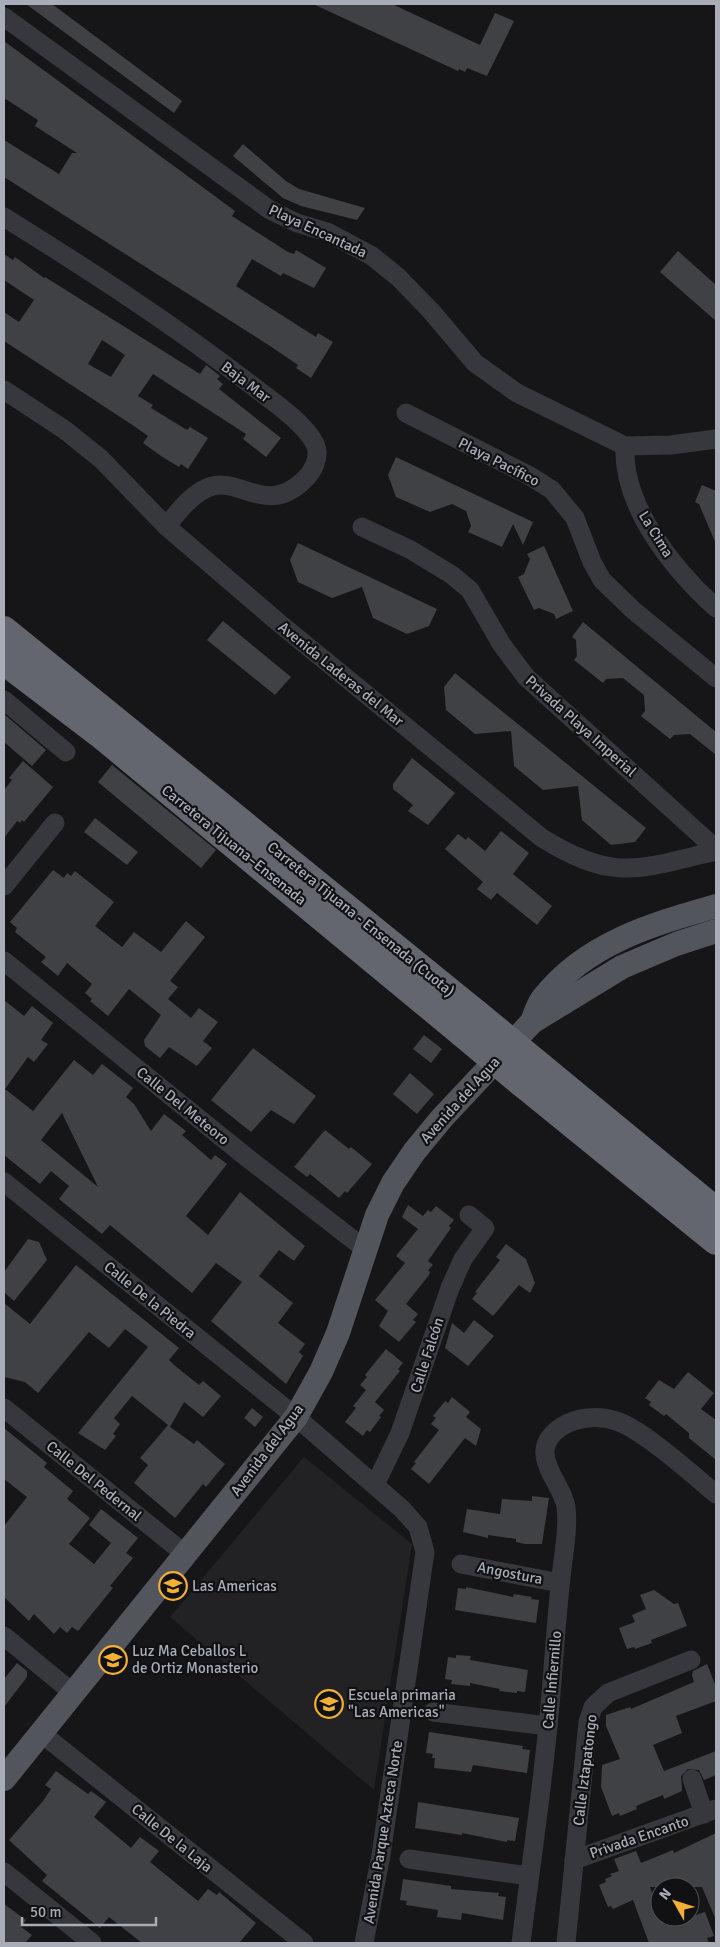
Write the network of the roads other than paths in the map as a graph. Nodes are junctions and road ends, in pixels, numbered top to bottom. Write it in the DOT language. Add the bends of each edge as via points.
graph roads {
  1 [pos="4,17"];
  2 [pos="4,216"];
  3 [pos="4,390"];
  4 [pos="406,413"];
  5 [pos="716,439"];
  6 [pos="625,446"];
  7 [pos="166,526"];
  8 [pos="362,527"];
  9 [pos="716,608"];
  10 [pos="4,630"];
  11 [pos="4,661"];
  12 [pos="716,678"];
  13 [pos="4,700"];
  14 [pos="66,752"];
  15 [pos="55,822"];
  16 [pos="716,850"];
  17 [pos="4,886"];
  18 [pos="716,906"];
  19 [pos="716,930"];
  20 [pos="4,961"];
  21 [pos="532,1022"];
  22 [pos="470,1024"];
  23 [pos="531,1075"];
  24 [pos="4,1182"];
  25 [pos="716,1211"];
  26 [pos="469,1216"];
  27 [pos="716,1241"];
  28 [pos="365,1248"];
  29 [pos="4,1408"];
  30 [pos="296,1417"];
  31 [pos="375,1485"];
  32 [pos="716,1494"];
  33 [pos="185,1554"];
  34 [pos="461,1564"];
  35 [pos="560,1582"];
  36 [pos="4,1636"];
  37 [pos="691,1660"];
  38 [pos="73,1693"];
  39 [pos="433,1712"];
  40 [pos="548,1726"];
  41 [pos="41,1733"];
  42 [pos="4,1779"];
  43 [pos="692,1779"];
  44 [pos="710,1812"];
  45 [pos="409,1859"];
  46 [pos="574,1860"];
  47 [pos="4,1872"];
  48 [pos="529,1876"];
  49 [pos="92,1943"];
  50 [pos="304,1943"];
  51 [pos="364,1943"];
  52 [pos="521,1943"];
  53 [pos="566,1943"];
  1 -- 6 [label="street, Playa Encantada" via="270,210 327,232 372,256 398,277 474,363 493,377 517,393"];
  2 -- 7 [label="street, Baja Mar" via="174,328 286,412 315,444 317,458 313,470 291,490 267,495 222,485 208,487 188,501"];
  3 -- 7 [label="street, Avenida Laderas del Mar" via="65,430 101,459"];
  4 -- 12 [label="street, Playa Pacífico" via="552,490 574,518 602,580 633,610"];
  5 -- 6 [label="street, Playa Encantada"];
  6 -- 9 [label="street, La Cima" via="624,467 632,494 651,531 676,566"];
  7 -- 16 [label="street, Avenida Laderas del Mar" via="279,623 542,838 567,854 608,868 628,870"];
  8 -- 16 [label="street, Privada Playa Imperial" via="411,550 470,590 502,645 526,676"];
  10 -- 22 [label="highway, Carretera Tijuana - Ensenada (Cuota)"];
  11 -- 22 [label="highway, Carretera Tijuana–Ensenada"];
  13 -- 14 [label="street"];
  15 -- 17 [label="street"];
  18 -- 21 [label="main road, Avenida del Agua" via="654,924 593,953 574,966 542,999"];
  19 -- 21 [label="main road, Avenida del Agua" via="622,967"];
  20 -- 28 [label="street, Calle Del Meteoro" via="245,1156"];
  21 -- 28 [label="main road, Avenida del Agua" via="414,1152 393,1183"];
  22 -- 23 [label="highway, Carretera Tijuana - Ensenada (Cuota), bridge"];
  23 -- 25 [label="highway, Carretera Tijuana - Ensenada (Cuota)"];
  23 -- 27 [label="highway, Carretera Tijuana - Ensenada (Cuota)"];
  24 -- 30 [label="street, Calle De la Piedra"];
  26 -- 31 [label="street, Calle Falcón" via="484,1228 463,1259 450,1288 400,1433"];
  28 -- 30 [label="main road, Avenida del Agua" via="338,1333"];
  29 -- 33 [label="street, Calle Del Pedernal"];
  30 -- 31 [label="street, Avenida Parque Azteca Norte"];
  30 -- 33 [label="main road, Avenida del Agua"];
  31 -- 51 [label="street, Avenida Parque Azteca Norte" via="418,1527 425,1552 381,1855"];
  32 -- 35 [label="street, Calle Infiernillo" via="617,1421 580,1419 561,1427 550,1438 545,1450 547,1465 566,1508"];
  33 -- 38 [label="main road, Avenida del Agua"];
  34 -- 35 [label="street, Angostura"];
  35 -- 40 [label="street, Calle Infiernillo"];
  36 -- 38 [label="street"];
  37 -- 46 [label="street, Calle Iztapatongo" via="608,1693 593,1707 588,1722"];
  38 -- 41 [label="main road, Avenida del Agua"];
  39 -- 40 [label="street"];
  40 -- 48 [label="street, Calle Infiernillo"];
  41 -- 42 [label="main road, Avenida del Agua"];
  41 -- 50 [label="street, Calle De la Laja"];
  43 -- 44 [label="street, Privada Encanto"];
  44 -- 46 [label="street, Privada Encanto"];
  45 -- 48 [label="street"];
  46 -- 53 [label="street, Calle Iztapatongo"];
  47 -- 49 [label="street"];
  48 -- 52 [label="street, Calle Infiernillo"];
}
